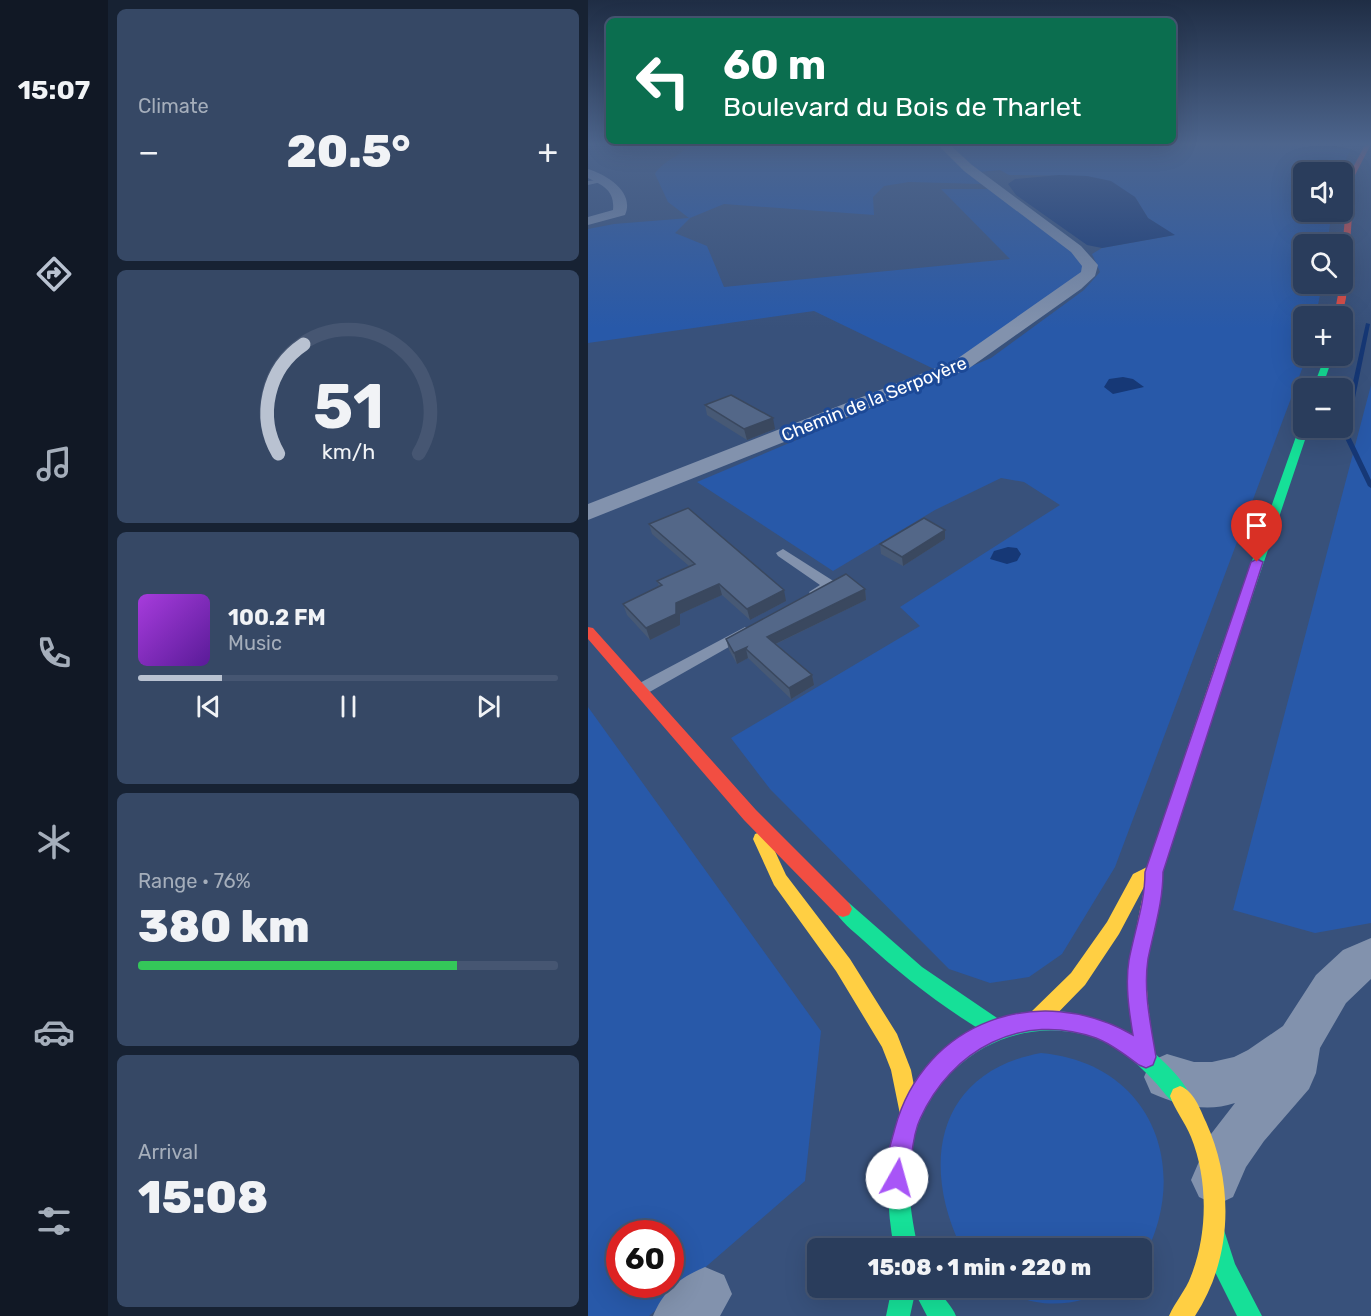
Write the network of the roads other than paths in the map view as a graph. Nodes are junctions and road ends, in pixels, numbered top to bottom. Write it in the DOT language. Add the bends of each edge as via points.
graph roads {
  1 [pos="620,204"];
  2 [pos="1017,204"];
  3 [pos="1350,204"];
  4 [pos="588,221"];
  5 [pos="1340,306"];
  6 [pos="1301,438"];
  7 [pos="588,513"];
  8 [pos="783,553"];
  9 [pos="800,601"];
  10 [pos="760,623"];
  11 [pos="588,631"];
  12 [pos="640,690"];
  13 [pos="750,815"];
  14 [pos="1154,872"];
  15 [pos="1371,957"];
  16 [pos="1037,1020"];
  17 [pos="995,1028"];
  18 [pos="1299,1042"];
  19 [pos="1156,1067"];
  20 [pos="909,1117"];
  21 [pos="1214,1185"];
  22 [pos="1214,1232"];
  23 [pos="904,1238"];
  24 [pos="902,1298"];
  25 [pos="930,1298"];
  26 [pos="898,1316"];
  27 [pos="944,1316"];
  28 [pos="1181,1316"];
  29 [pos="1250,1316"];
  1 -- 4 [label="street" via="620,212"];
  2 -- 7 [label="street, Chemin de la Serpoyère" via="1076,249 1089,265 1089,273 1075,286 961,365"];
  3 -- 5 [label="main road"];
  6 -- 14 [label="main road"];
  8 -- 9 [label="lane" via="830,585"];
  10 -- 12 [label="lane"];
  11 -- 12 [label="main road"];
  12 -- 13 [label="main road"];
  13 -- 17 [label="main road" via="887,953 941,995"];
  13 -- 20 [label="main road" via="780,880 843,965 890,1041 901,1070"];
  14 -- 16 [label="main road" via="1139,879 1113,928 1078,978"];
  14 -- 19 [label="main road" via="1154,897 1138,962 1138,1007"];
  15 -- 18 [label="street" via="1331,989"];
  16 -- 17 [label="main road"];
  16 -- 19 [label="main road" via="1074,1022 1101,1029 1124,1041"];
  17 -- 20 [label="main road" via="960,1048 930,1078"];
  18 -- 19 [label="street" via="1262,1068 1227,1083 1199,1085"];
  18 -- 21 [label="street" via="1293,1073 1247,1124 1228,1151"];
  19 -- 21 [label="main road" via="1195,1120"];
  20 -- 23 [label="main road" via="897,1162 897,1210"];
  21 -- 22 [label="main road"];
  22 -- 28 [label="main road" via="1202,1281"];
  22 -- 29 [label="main road" via="1225,1268"];
  24 -- 26 [label="main road"];
  25 -- 27 [label="main road"];
}
